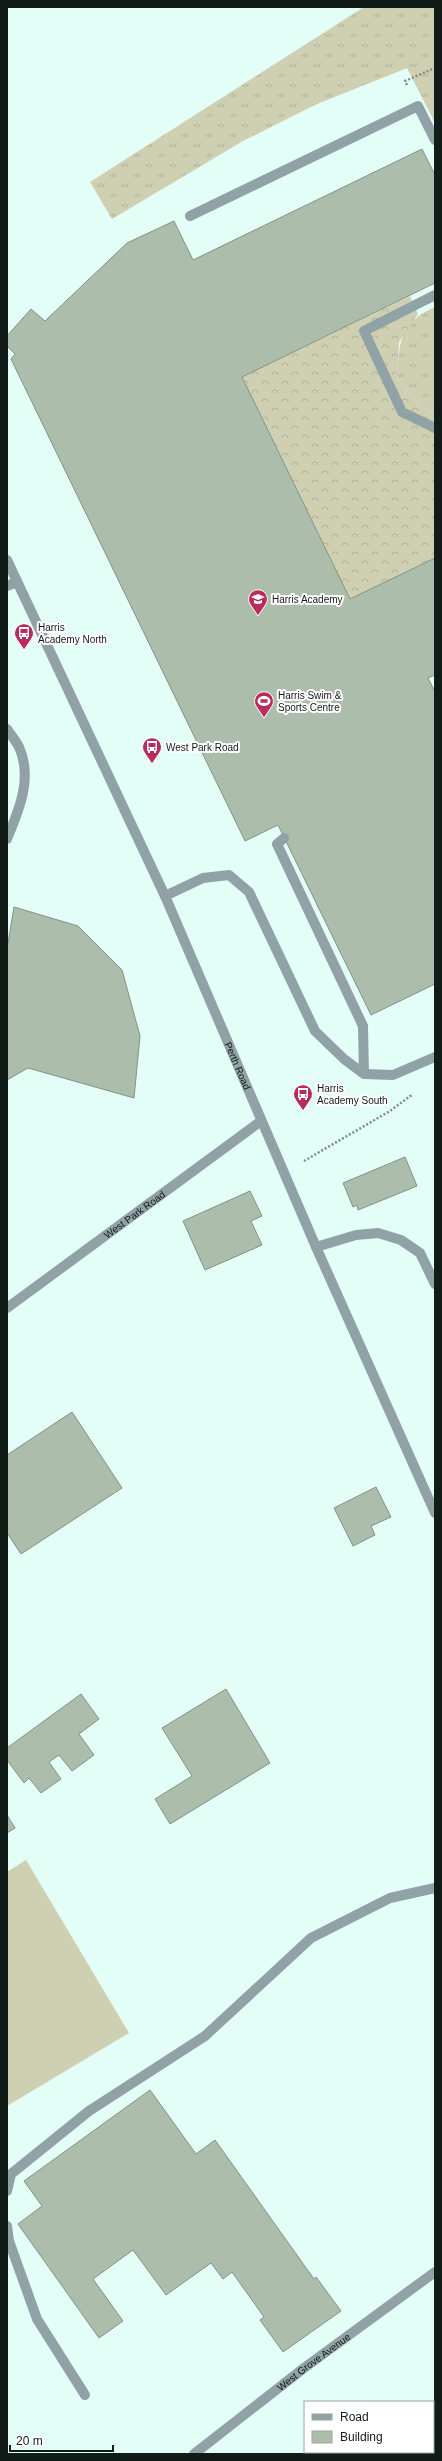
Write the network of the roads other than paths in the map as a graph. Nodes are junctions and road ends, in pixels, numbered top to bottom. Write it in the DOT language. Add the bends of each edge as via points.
graph roads {
  1 [pos="435,140"];
  2 [pos="190,216"];
  3 [pos="435,295"];
  4 [pos="435,428"];
  5 [pos="7,560"];
  6 [pos="17,582"];
  7 [pos="7,586"];
  8 [pos="7,729"];
  9 [pos="284,838"];
  10 [pos="7,839"];
  11 [pos="165,896"];
  12 [pos="435,1057"];
  13 [pos="364,1074"];
  14 [pos="261,1121"];
  15 [pos="316,1247"];
  16 [pos="435,1284"];
  17 [pos="7,1308"];
  18 [pos="435,1513"];
  19 [pos="435,1888"];
  20 [pos="7,2191"];
  21 [pos="7,2226"];
  22 [pos="435,2272"];
  23 [pos="85,2395"];
  24 [pos="194,2454"];
  1 -- 2 [label="street" via="418,106"];
  3 -- 4 [label="street" via="364,331 402,412"];
  5 -- 6 [label="street, Perth Road"];
  6 -- 7 [label="street"];
  6 -- 11 [label="street, Perth Road"];
  8 -- 10 [label="street" via="19,747 24,769 23,801"];
  9 -- 13 [label="street" via="277,844 363,1026"];
  11 -- 13 [label="street" via="203,878 229,875 249,892 315,1031"];
  11 -- 14 [label="street, Perth Road"];
  12 -- 13 [label="street" via="393,1074"];
  14 -- 15 [label="street, Perth Road"];
  14 -- 17 [label="street, West Park Road"];
  15 -- 16 [label="street" via="356,1235 378,1232 401,1240 420,1253"];
  15 -- 18 [label="street, Perth Road"];
  19 -- 20 [label="street" via="390,1898 311,1938 204,2036 90,2111 11,2174"];
  21 -- 23 [label="street" via="9,2241 37,2319"];
  22 -- 24 [label="street, West Grove Avenue" via="304,2368"];
}
